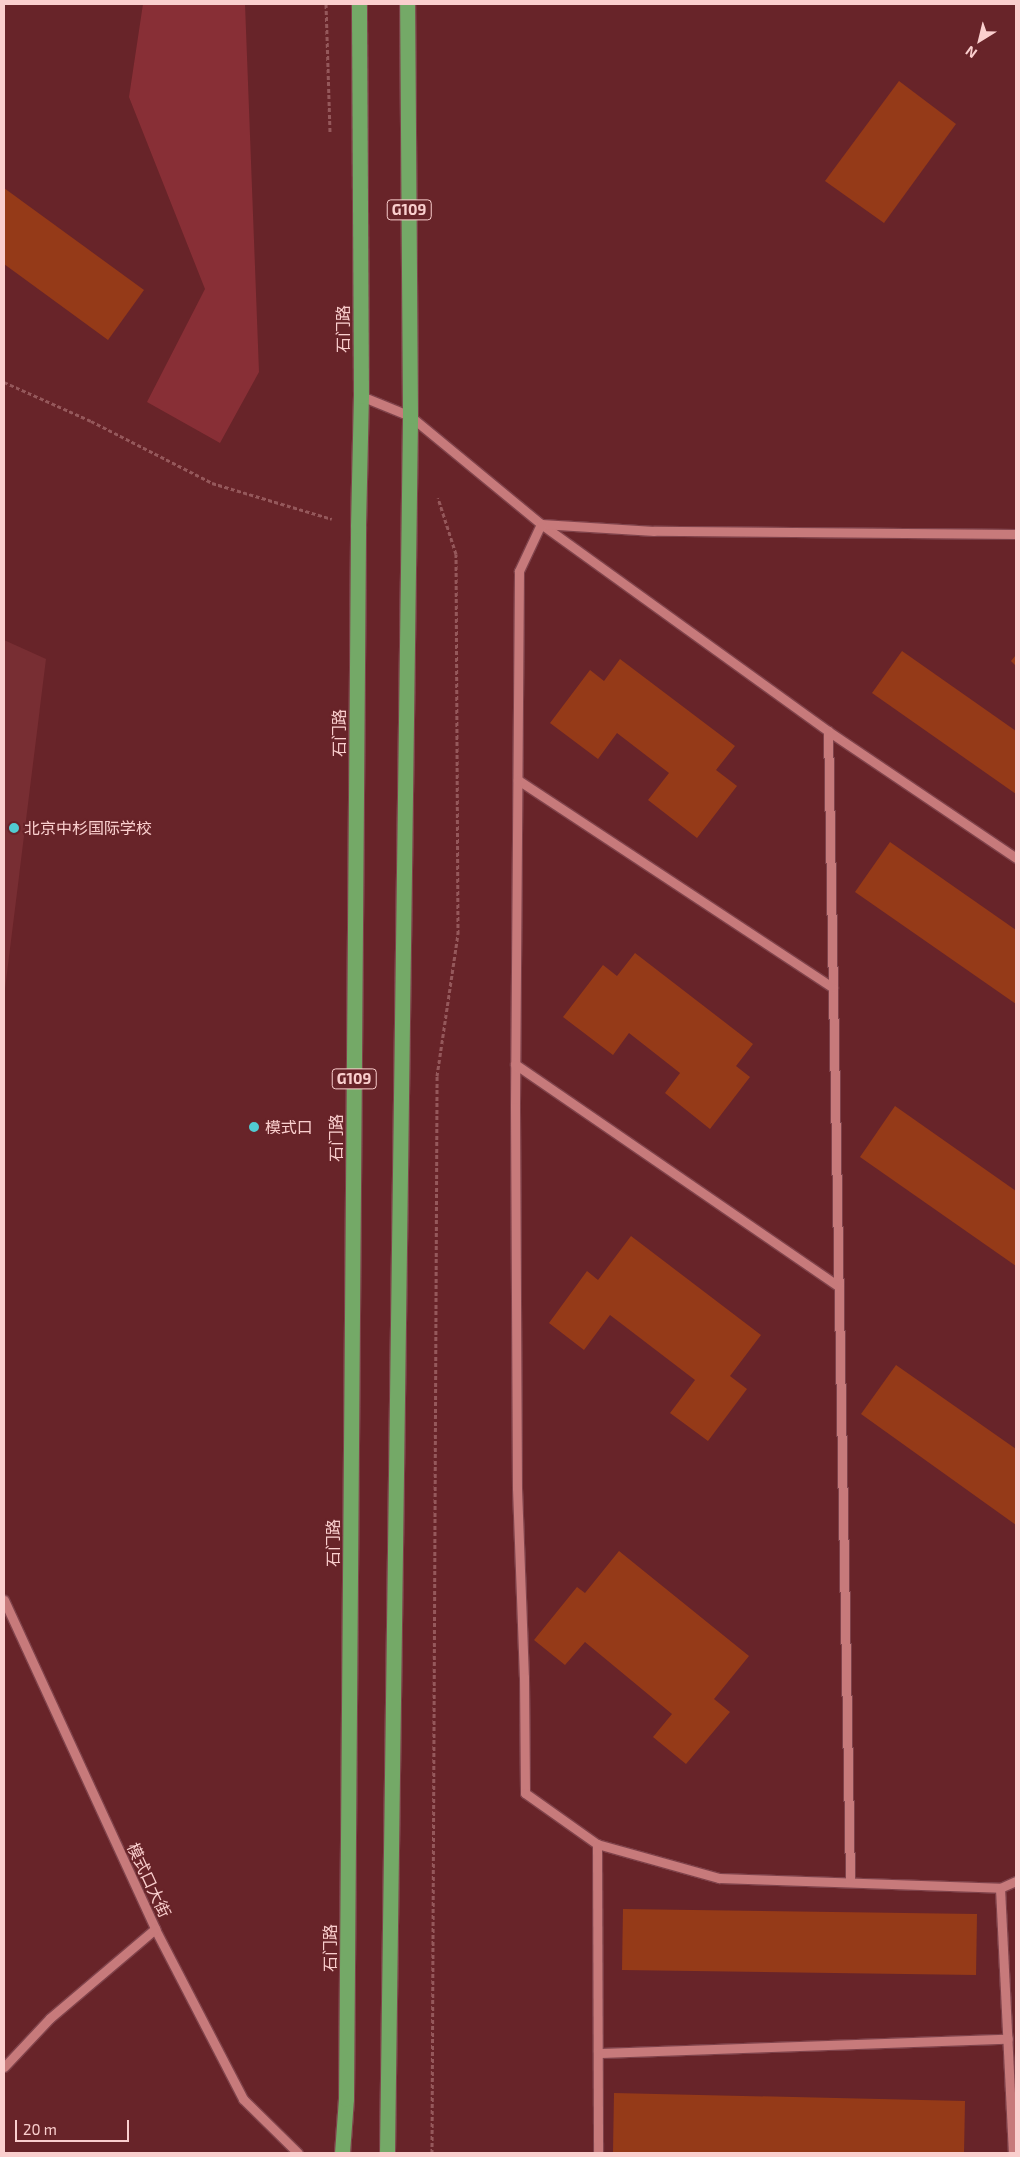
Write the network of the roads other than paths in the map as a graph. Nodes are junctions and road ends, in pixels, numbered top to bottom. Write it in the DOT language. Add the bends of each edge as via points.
graph roads {
  1 [pos="360,4"];
  2 [pos="407,4"];
  3 [pos="361,396"];
  4 [pos="410,416"];
  5 [pos="541,524"];
  6 [pos="1016,534"];
  7 [pos="828,731"];
  8 [pos="518,780"];
  9 [pos="1016,858"];
  10 [pos="833,988"];
  11 [pos="515,1064"];
  12 [pos="838,1286"];
  13 [pos="4,1600"];
  14 [pos="597,1844"];
  15 [pos="1016,1881"];
  16 [pos="850,1882"];
  17 [pos="1000,1888"];
  18 [pos="155,1929"];
  19 [pos="1008,2039"];
  20 [pos="598,2053"];
  21 [pos="4,2067"];
  22 [pos="298,2153"];
  23 [pos="342,2153"];
  24 [pos="387,2153"];
  25 [pos="598,2153"];
  26 [pos="1013,2153"];
  1 -- 3 [label="highway, 石门路 / G109"];
  2 -- 4 [label="highway, G109"];
  3 -- 4 [label="street"];
  3 -- 23 [label="highway, 石门路 / G109" via="346,2089"];
  4 -- 5 [label="street"];
  4 -- 24 [label="highway, G109"];
  5 -- 6 [label="street" via="654,530"];
  5 -- 7 [label="street"];
  5 -- 8 [label="street" via="519,571"];
  7 -- 9 [label="street"];
  7 -- 10 [label="street"];
  8 -- 10 [label="street"];
  8 -- 11 [label="street"];
  10 -- 12 [label="street"];
  11 -- 12 [label="street"];
  11 -- 14 [label="street" via="517,1488 525,1793"];
  12 -- 16 [label="street"];
  13 -- 18 [label="street, 模式口大街"];
  14 -- 16 [label="street" via="719,1878"];
  14 -- 20 [label="street"];
  15 -- 17 [label="street"];
  16 -- 17 [label="street"];
  17 -- 19 [label="street"];
  18 -- 21 [label="street" via="50,2018"];
  18 -- 22 [label="street, 模式口大街" via="243,2099"];
  19 -- 20 [label="street"];
  19 -- 26 [label="street"];
  20 -- 25 [label="street"];
}
